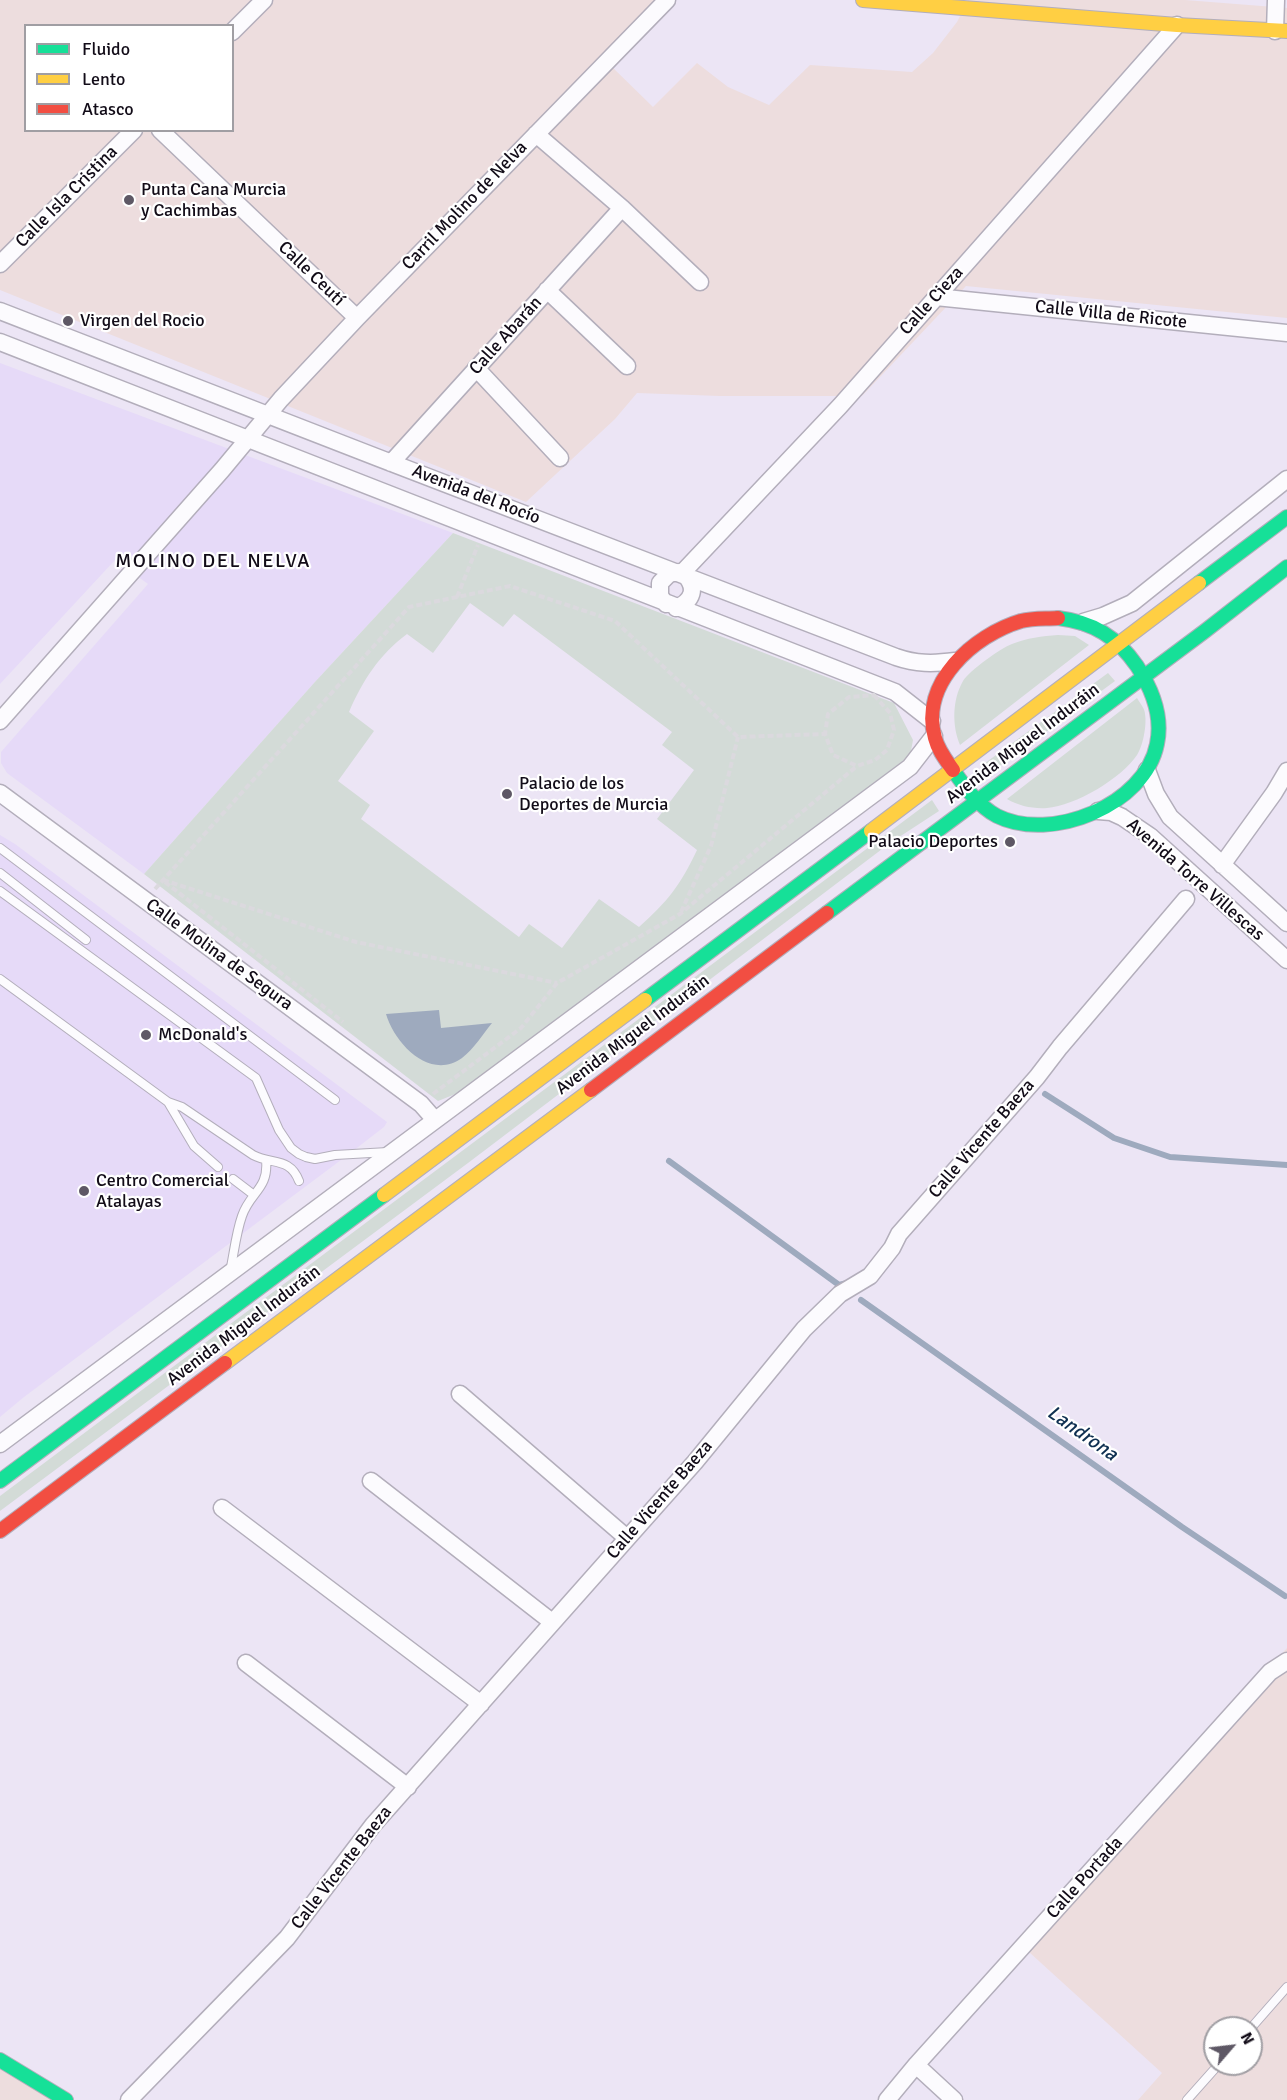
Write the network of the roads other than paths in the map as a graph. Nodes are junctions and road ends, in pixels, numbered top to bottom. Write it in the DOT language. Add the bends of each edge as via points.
graph roads {
  1 [pos="264,0"];
  2 [pos="667,0"];
  3 [pos="863,0"];
  4 [pos="1276,0"];
  5 [pos="1177,25"];
  6 [pos="234,30"];
  7 [pos="1281,31"];
  8 [pos="132,132"];
  9 [pos="162,132"];
  10 [pos="536,134"];
  11 [pos="622,208"];
  12 [pos="0,264"];
  13 [pos="700,282"];
  14 [pos="547,291"];
  15 [pos="936,297"];
  16 [pos="0,311"];
  17 [pos="357,318"];
  18 [pos="1287,333"];
  19 [pos="0,342"];
  20 [pos="627,366"];
  21 [pos="476,369"];
  22 [pos="267,416"];
  23 [pos="248,440"];
  24 [pos="560,458"];
  25 [pos="391,463"];
  26 [pos="1287,479"];
  27 [pos="1287,517"];
  28 [pos="1287,567"];
  29 [pos="682,573"];
  30 [pos="671,606"];
  31 [pos="1083,622"];
  32 [pos="1119,645"];
  33 [pos="955,661"];
  34 [pos="1144,676"];
  35 [pos="0,721"];
  36 [pos="933,728"];
  37 [pos="953,770"];
  38 [pos="1147,770"];
  39 [pos="1287,771"];
  40 [pos="0,793"];
  41 [pos="976,801"];
  42 [pos="1098,811"];
  43 [pos="0,848"];
  44 [pos="1222,865"];
  45 [pos="0,873"];
  46 [pos="0,891"];
  47 [pos="1186,899"];
  48 [pos="1287,923"];
  49 [pos="86,940"];
  50 [pos="1287,960"];
  51 [pos="0,979"];
  52 [pos="335,1100"];
  53 [pos="168,1102"];
  54 [pos="435,1120"];
  55 [pos="394,1151"];
  56 [pos="266,1160"];
  57 [pos="218,1167"];
  58 [pos="233,1179"];
  59 [pos="299,1181"];
  60 [pos="254,1196"];
  61 [pos="230,1273"];
  62 [pos="459,1394"];
  63 [pos="0,1444"];
  64 [pos="0,1481"];
  65 [pos="371,1481"];
  66 [pos="222,1508"];
  67 [pos="0,1531"];
  68 [pos="627,1538"];
  69 [pos="552,1622"];
  70 [pos="1287,1661"];
  71 [pos="246,1663"];
  72 [pos="481,1704"];
  73 [pos="408,1787"];
  74 [pos="1287,1987"];
  75 [pos="1262,2016"];
  76 [pos="0,2060"];
  77 [pos="915,2065"];
  78 [pos="1208,2076"];
  79 [pos="66,2100"];
  80 [pos="129,2100"];
  81 [pos="887,2100"];
  82 [pos="954,2100"];
  83 [pos="1187,2100"];
  1 -- 6 [label="street"];
  2 -- 10 [label="street, Carril Molino de Nelva"];
  3 -- 5 [label="main road"];
  4 -- 7 [label="street"];
  5 -- 7 [label="main road"];
  5 -- 15 [label="street, Calle Cieza"];
  8 -- 12 [label="street, Calle Isla Cristina"];
  9 -- 17 [label="street, Calle Ceutí"];
  10 -- 11 [label="street"];
  10 -- 17 [label="street, Carril Molino de Nelva"];
  11 -- 13 [label="street"];
  11 -- 14 [label="street, Calle Abarán"];
  14 -- 20 [label="street"];
  14 -- 21 [label="street, Calle Abarán"];
  15 -- 18 [label="street, Calle Villa de Ricote"];
  15 -- 29 [label="street, Calle Cieza" via="840,406"];
  16 -- 22 [label="street, Avenida del Rocío"];
  17 -- 22 [label="street, Carril Molino de Nelva"];
  19 -- 23 [label="street, Avenida del Rocío"];
  21 -- 24 [label="street"];
  21 -- 25 [label="street, Calle Abarán"];
  22 -- 23 [label="street, Carril Molino de Nelva"];
  22 -- 25 [label="street, Avenida del Rocío"];
  23 -- 30 [label="street, Avenida del Rocío"];
  23 -- 35 [label="street, Carril Molino de Nelva"];
  25 -- 29 [label="street, Avenida del Rocío"];
  26 -- 31 [label="street" via="1132,603"];
  27 -- 32 [label="main road, Avenida Miguel Induráin"];
  28 -- 34 [label="main road, Avenida Miguel Induráin"];
  29 -- 30 [label="street" via="692,583 691,596 687,602"];
  29 -- 30 [label="street" via="669,574 660,583 660,596"];
  29 -- 33 [label="street, Avenida del Rocío" via="912,663"];
  30 -- 36 [label="street, Avenida del Rocío" via="895,692"];
  31 -- 32 [label="main road" via="1100,628"];
  31 -- 33 [label="main road" via="1058,618 1022,621 980,641"];
  32 -- 34 [label="main road"];
  32 -- 37 [label="main road, Avenida Miguel Induráin"];
  33 -- 36 [label="main road" via="937,691"];
  34 -- 38 [label="main road" via="1157,704 1161,729"];
  34 -- 41 [label="main road, Avenida Miguel Induráin"];
  36 -- 37 [label="main road"];
  36 -- 54 [label="street" via="910,766"];
  37 -- 41 [label="main road"];
  37 -- 64 [label="main road, Avenida Miguel Induráin"];
  38 -- 42 [label="main road" via="1130,790"];
  38 -- 44 [label="street, Avenida Torre Villescas" via="1166,812"];
  39 -- 44 [label="street"];
  40 -- 54 [label="street, Calle Molina de Segura" via="421,1104"];
  41 -- 42 [label="main road" via="1005,820 1034,825 1066,822"];
  41 -- 67 [label="main road, Avenida Miguel Induráin"];
  42 -- 50 [label="street, Avenida Torre Villescas" via="1122,816 1150,836"];
  43 -- 52 [label="lane"];
  44 -- 48 [label="street, Avenida Torre Villescas"];
  45 -- 49 [label="lane"];
  46 -- 55 [label="lane" via="256,1078 279,1130 299,1154 315,1159"];
  47 -- 68 [label="street, Calle Vicente Baeza" via="899,1234 870,1276 840,1294 804,1329"];
  51 -- 53 [label="lane"];
  53 -- 56 [label="lane"];
  53 -- 57 [label="lane" via="194,1146"];
  54 -- 55 [label="street"];
  55 -- 61 [label="street"];
  56 -- 59 [label="lane" via="288,1165"];
  56 -- 60 [label="lane" via="266,1175"];
  58 -- 60 [label="lane"];
  60 -- 61 [label="lane" via="243,1213"];
  61 -- 63 [label="street"];
  62 -- 68 [label="street"];
  65 -- 69 [label="street"];
  66 -- 72 [label="street"];
  68 -- 69 [label="street, Calle Vicente Baeza"];
  69 -- 72 [label="street, Calle Vicente Baeza"];
  70 -- 77 [label="street, Calle Portada" via="1270,1672"];
  71 -- 73 [label="street"];
  72 -- 73 [label="street, Calle Vicente Baeza"];
  73 -- 80 [label="street, Calle Vicente Baeza" via="373,1825 287,1938"];
  74 -- 75 [label="lane"];
  76 -- 79 [label="main road"];
  77 -- 81 [label="street, Calle Portada"];
  77 -- 82 [label="street"];
  78 -- 83 [label="lane"];
}
